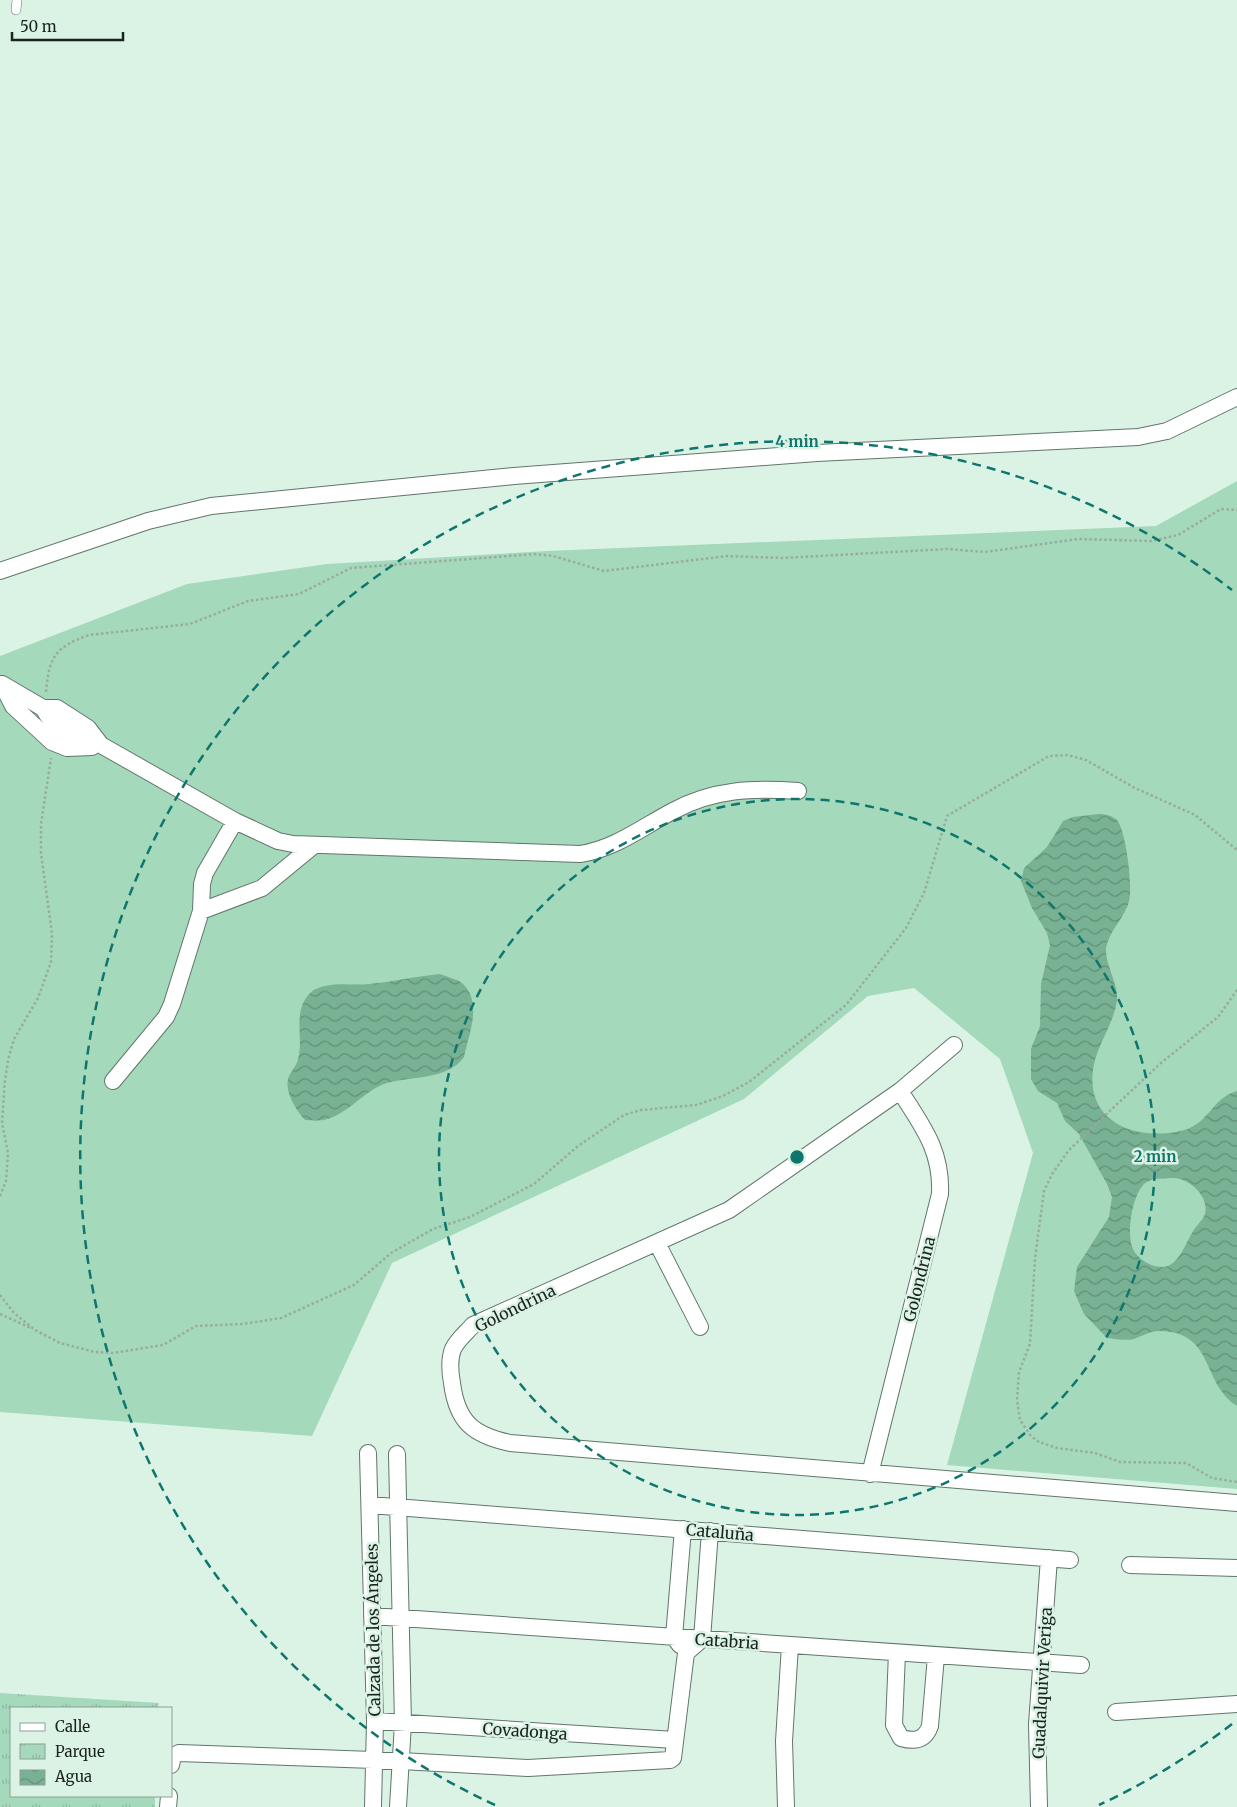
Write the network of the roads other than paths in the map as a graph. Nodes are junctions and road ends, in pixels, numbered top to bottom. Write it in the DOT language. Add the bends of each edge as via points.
graph roads {
  1 [pos="17,0"];
  2 [pos="16,10"];
  3 [pos="1237,396"];
  4 [pos="0,571"];
  5 [pos="1,683"];
  6 [pos="101,745"];
  7 [pos="798,791"];
  8 [pos="235,821"];
  9 [pos="313,846"];
  10 [pos="201,911"];
  11 [pos="954,1045"];
  12 [pos="113,1081"];
  13 [pos="900,1091"];
  14 [pos="657,1243"];
  15 [pos="700,1327"];
  16 [pos="368,1453"];
  17 [pos="397,1454"];
  18 [pos="870,1474"];
  19 [pos="1237,1503"];
  20 [pos="370,1504"];
  21 [pos="398,1507"];
  22 [pos="683,1529"];
  23 [pos="710,1531"];
  24 [pos="1049,1558"];
  25 [pos="1070,1560"];
  26 [pos="1130,1565"];
  27 [pos="1237,1568"];
  28 [pos="372,1616"];
  29 [pos="402,1618"];
  30 [pos="674,1637"];
  31 [pos="702,1639"];
  32 [pos="790,1645"];
  33 [pos="686,1652"];
  34 [pos="897,1653"];
  35 [pos="936,1656"];
  36 [pos="1042,1662"];
  37 [pos="1081,1665"];
  38 [pos="1237,1704"];
  39 [pos="1116,1712"];
  40 [pos="375,1721"];
  41 [pos="402,1723"];
  42 [pos="675,1740"];
  43 [pos="172,1760"];
  44 [pos="374,1760"];
  45 [pos="400,1761"];
  46 [pos="373,1807"];
  47 [pos="398,1807"];
  48 [pos="786,1807"];
  49 [pos="1039,1807"];
  1 -- 2 [label="lane"];
  3 -- 4 [label="street" via="1167,431 1138,437 816,452 514,476 212,506 148,520"];
  5 -- 6 [label="street" via="43,708 57,708 88,728"];
  5 -- 6 [label="street" via="13,706 52,742 66,748"];
  6 -- 8 [label="street"];
  7 -- 9 [label="street" via="728,790 703,797 612,846 580,854"];
  8 -- 9 [label="street" via="278,841"];
  8 -- 10 [label="street" via="205,873"];
  9 -- 10 [label="street" via="262,888"];
  10 -- 12 [label="street" via="166,1017"];
  11 -- 13 [label="street, Golondrina"];
  13 -- 14 [label="street, Golondrina" via="729,1210"];
  13 -- 18 [label="street, Golondrina" via="932,1142 941,1178 940,1194"];
  14 -- 15 [label="street"];
  14 -- 18 [label="street, Golondrina" via="473,1325 453,1348 450,1368 454,1402 468,1424 487,1438 510,1443"];
  16 -- 20 [label="street, Calzada de los Ángeles"];
  17 -- 21 [label="street, Calzada de los Ángeles"];
  18 -- 19 [label="street, Golondrina"];
  20 -- 21 [label="street, Cataluña"];
  20 -- 28 [label="street, Calzada de los Ángeles"];
  21 -- 22 [label="street, Cataluña"];
  21 -- 29 [label="street, Calzada de los Ángeles"];
  22 -- 23 [label="street, Cataluña"];
  22 -- 30 [label="street"];
  23 -- 24 [label="street, Cataluña"];
  23 -- 31 [label="street"];
  24 -- 25 [label="street, Cataluña"];
  24 -- 36 [label="street, Guadalquivir Veriga"];
  26 -- 27 [label="street"];
  28 -- 29 [label="street, Catabria"];
  28 -- 40 [label="street, Calzada de los Ángeles"];
  29 -- 30 [label="street, Catabria"];
  29 -- 41 [label="street, Calzada de los Ángeles"];
  30 -- 31 [label="street, Catabria"];
  30 -- 33 [label="street"];
  31 -- 32 [label="street, Catabria"];
  31 -- 33 [label="street"];
  32 -- 34 [label="street, Catabria"];
  32 -- 48 [label="street" via="784,1741"];
  33 -- 42 [label="street"];
  34 -- 35 [label="street, Catabria"];
  34 -- 35 [label="street" via="894,1725 901,1738 909,1740 921,1738 930,1726"];
  35 -- 36 [label="street, Catabria"];
  36 -- 37 [label="street, Catabria"];
  36 -- 49 [label="street, Guadalquivir Veriga" via="1037,1724"];
  38 -- 39 [label="street"];
  40 -- 41 [label="street, Covadonga"];
  40 -- 44 [label="street, Calzada de los Ángeles"];
  41 -- 42 [label="street, Covadonga"];
  41 -- 45 [label="street, Calzada de los Ángeles"];
  42 -- 45 [label="street" via="670,1760 550,1768"];
  43 -- 44 [label="street" via="173,1756 180,1753"];
  44 -- 45 [label="street"];
  44 -- 46 [label="street, Calzada de los Ángeles"];
  45 -- 47 [label="street, Calzada de los Ángeles"];
}
